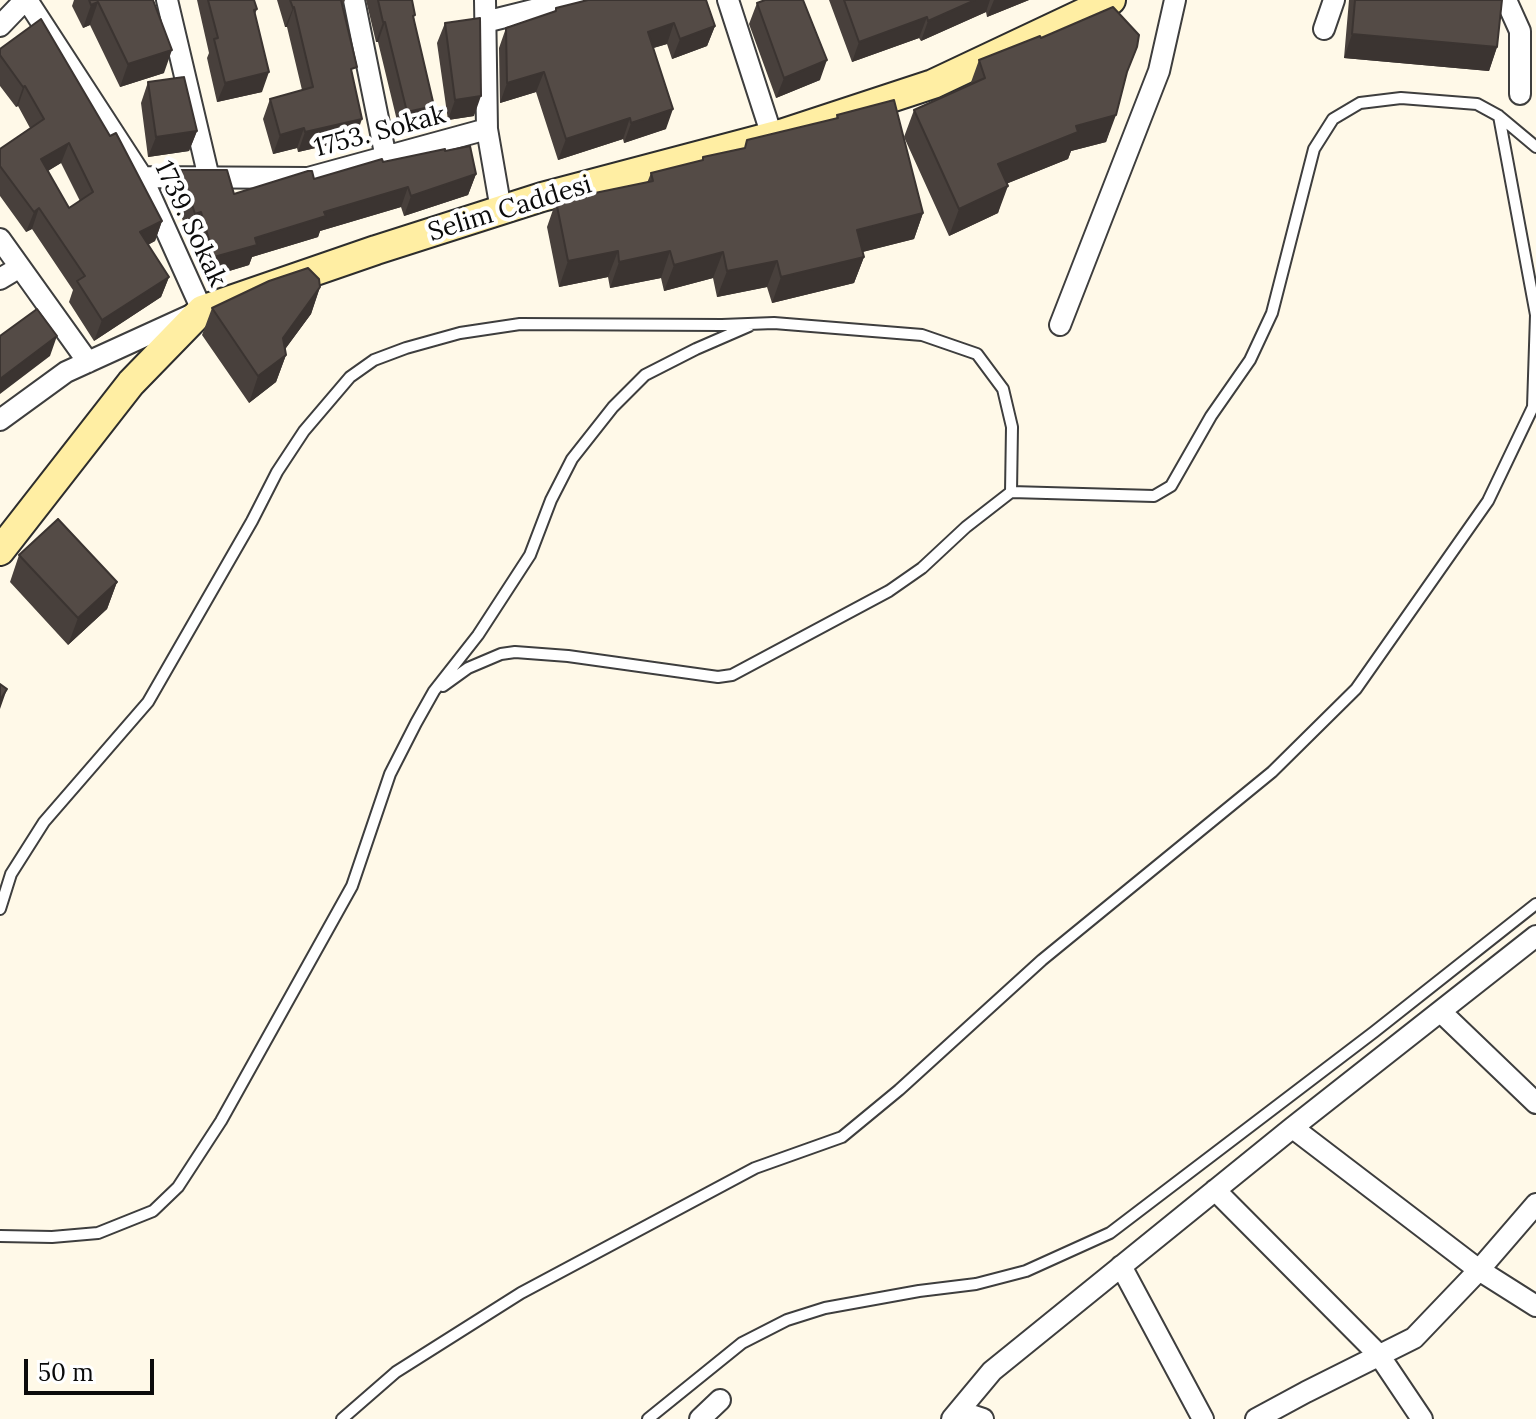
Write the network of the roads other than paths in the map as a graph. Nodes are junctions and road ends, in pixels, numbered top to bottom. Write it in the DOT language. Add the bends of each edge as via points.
graph roads {
  1 [pos="26,0"];
  2 [pos="167,0"];
  3 [pos="354,0"];
  4 [pos="485,0"];
  5 [pos="573,0"];
  6 [pos="728,0"];
  7 [pos="1111,0"];
  8 [pos="1175,0"];
  9 [pos="1334,0"];
  10 [pos="1506,0"];
  11 [pos="485,22"];
  12 [pos="0,26"];
  13 [pos="1324,29"];
  14 [pos="1520,94"];
  15 [pos="1499,116"];
  16 [pos="487,129"];
  17 [pos="772,136"];
  18 [pos="1536,147"];
  19 [pos="386,158"];
  20 [pos="142,177"];
  21 [pos="209,178"];
  22 [pos="501,210"];
  23 [pos="0,239"];
  24 [pos="20,267"];
  25 [pos="0,279"];
  26 [pos="202,310"];
  27 [pos="753,324"];
  28 [pos="1060,325"];
  29 [pos="88,362"];
  30 [pos="0,420"];
  31 [pos="1011,492"];
  32 [pos="0,551"];
  33 [pos="434,691"];
  34 [pos="1536,904"];
  35 [pos="0,909"];
  36 [pos="1536,936"];
  37 [pos="1441,1012"];
  38 [pos="1536,1103"];
  39 [pos="1293,1128"];
  40 [pos="1215,1190"];
  41 [pos="1536,1204"];
  42 [pos="0,1236"];
  43 [pos="1121,1266"];
  44 [pos="1479,1270"];
  45 [pos="1536,1306"];
  46 [pos="1379,1355"];
  47 [pos="720,1400"];
  48 [pos="956,1415"];
  49 [pos="342,1419"];
  50 [pos="648,1419"];
  51 [pos="700,1419"];
  52 [pos="983,1419"];
  53 [pos="1203,1419"];
  54 [pos="1256,1419"];
  55 [pos="1422,1419"];
  1 -- 12 [label="street"];
  1 -- 20 [label="street, 1739. Sokak"];
  2 -- 21 [label="street"];
  3 -- 19 [label="street"];
  4 -- 11 [label="street"];
  5 -- 11 [label="street"];
  6 -- 17 [label="street"];
  7 -- 17 [label="main road, Selim Caddesi" via="933,84"];
  8 -- 28 [label="street" via="1159,71"];
  9 -- 13 [label="street"];
  10 -- 14 [label="street" via="1520,31"];
  11 -- 16 [label="street"];
  15 -- 18 [label="lane"];
  15 -- 31 [label="lane" via="1477,104 1401,98 1360,103 1333,119 1314,149 1272,313 1250,360 1171,486 1154,496"];
  15 -- 49 [label="lane" via="1536,315 1533,407 1488,501 1356,689 1272,772 1042,960 842,1137 755,1168 521,1293 396,1372"];
  16 -- 19 [label="street, 1753. Sokak"];
  16 -- 22 [label="street"];
  17 -- 22 [label="main road, Selim Caddesi"];
  19 -- 21 [label="street, 1753. Sokak" via="308,178"];
  20 -- 21 [label="street, 1753. Sokak"];
  20 -- 26 [label="street, 1739. Sokak"];
  22 -- 26 [label="main road, Selim Caddesi"];
  23 -- 24 [label="street"];
  24 -- 25 [label="street"];
  24 -- 29 [label="street"];
  26 -- 29 [label="street"];
  26 -- 32 [label="main road, Selim Caddesi" via="131,383"];
  27 -- 31 [label="lane" via="922,335 977,354 1003,389 1012,427"];
  27 -- 33 [label="lane" via="645,375 613,407 572,459 530,555"];
  27 -- 35 [label="lane" via="520,324 406,348 374,360 350,377 277,472 148,702 44,822 11,874"];
  29 -- 30 [label="street"];
  31 -- 33 [label="lane" via="889,591 732,675 515,652 468,668"];
  33 -- 42 [label="lane" via="390,774 352,886 221,1121 178,1187 153,1211 98,1233"];
  34 -- 50 [label="lane" via="1110,1233 1026,1271 825,1308 787,1320 742,1343"];
  36 -- 37 [label="street"];
  37 -- 38 [label="street"];
  37 -- 39 [label="street"];
  39 -- 40 [label="street"];
  39 -- 44 [label="street"];
  40 -- 43 [label="street"];
  40 -- 46 [label="street"];
  41 -- 44 [label="street"];
  43 -- 48 [label="street" via="992,1371"];
  43 -- 53 [label="street"];
  44 -- 45 [label="street"];
  44 -- 46 [label="street" via="1414,1338"];
  46 -- 54 [label="street"];
  46 -- 55 [label="street"];
  47 -- 51 [label="street"];
  48 -- 52 [label="street"];
}
